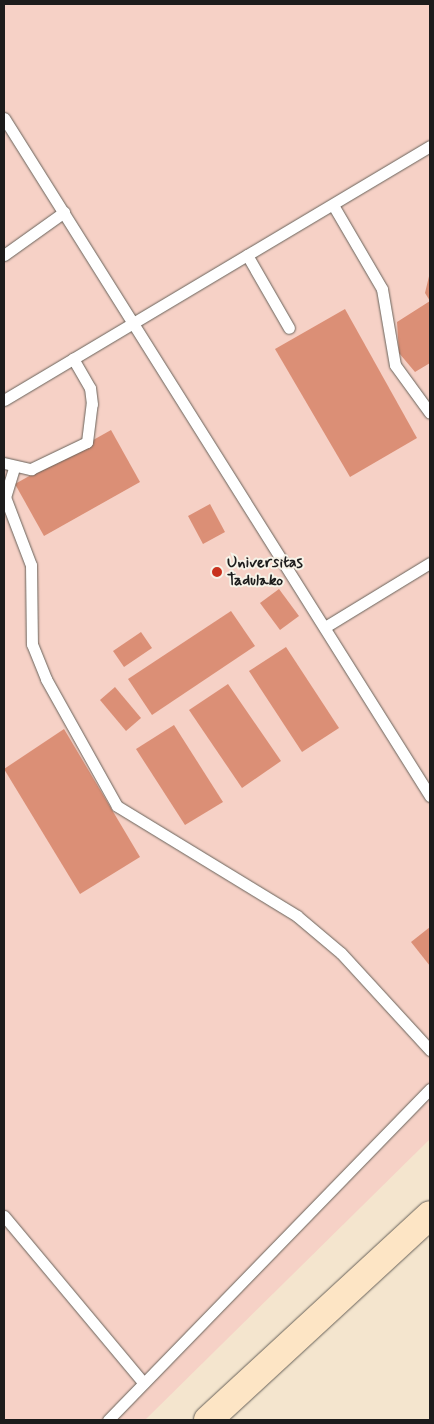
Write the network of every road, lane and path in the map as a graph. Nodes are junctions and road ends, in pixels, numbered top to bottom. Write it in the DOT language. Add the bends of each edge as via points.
graph roads {
  1 [pos="4,118"];
  2 [pos="430,146"];
  3 [pos="333,205"];
  4 [pos="64,212"];
  5 [pos="247,255"];
  6 [pos="4,256"];
  7 [pos="132,321"];
  8 [pos="289,328"];
  9 [pos="74,359"];
  10 [pos="4,400"];
  11 [pos="430,413"];
  12 [pos="9,466"];
  13 [pos="430,563"];
  14 [pos="325,627"];
  15 [pos="430,796"];
  16 [pos="430,1050"];
  17 [pos="430,1089"];
  18 [pos="430,1215"];
  19 [pos="4,1216"];
  20 [pos="143,1382"];
  21 [pos="108,1420"];
  22 [pos="208,1420"];
  1 -- 4 [label="lane"];
  2 -- 3 [label="lane"];
  3 -- 5 [label="lane"];
  3 -- 11 [label="lane" via="382,289 394,365"];
  4 -- 6 [label="lane"];
  4 -- 7 [label="lane"];
  5 -- 7 [label="lane"];
  5 -- 8 [label="lane"];
  7 -- 9 [label="lane"];
  7 -- 14 [label="lane"];
  9 -- 10 [label="lane"];
  9 -- 12 [label="lane" via="90,388 87,442 57,460 31,469"];
  12 -- 16 [label="lane" via="5,497 31,565 32,644 46,679 117,806 297,916 341,953"];
  13 -- 14 [label="lane"];
  14 -- 15 [label="lane"];
  17 -- 20 [label="lane"];
  18 -- 22 [label="street"];
  19 -- 20 [label="lane"];
  20 -- 21 [label="lane"];
}
